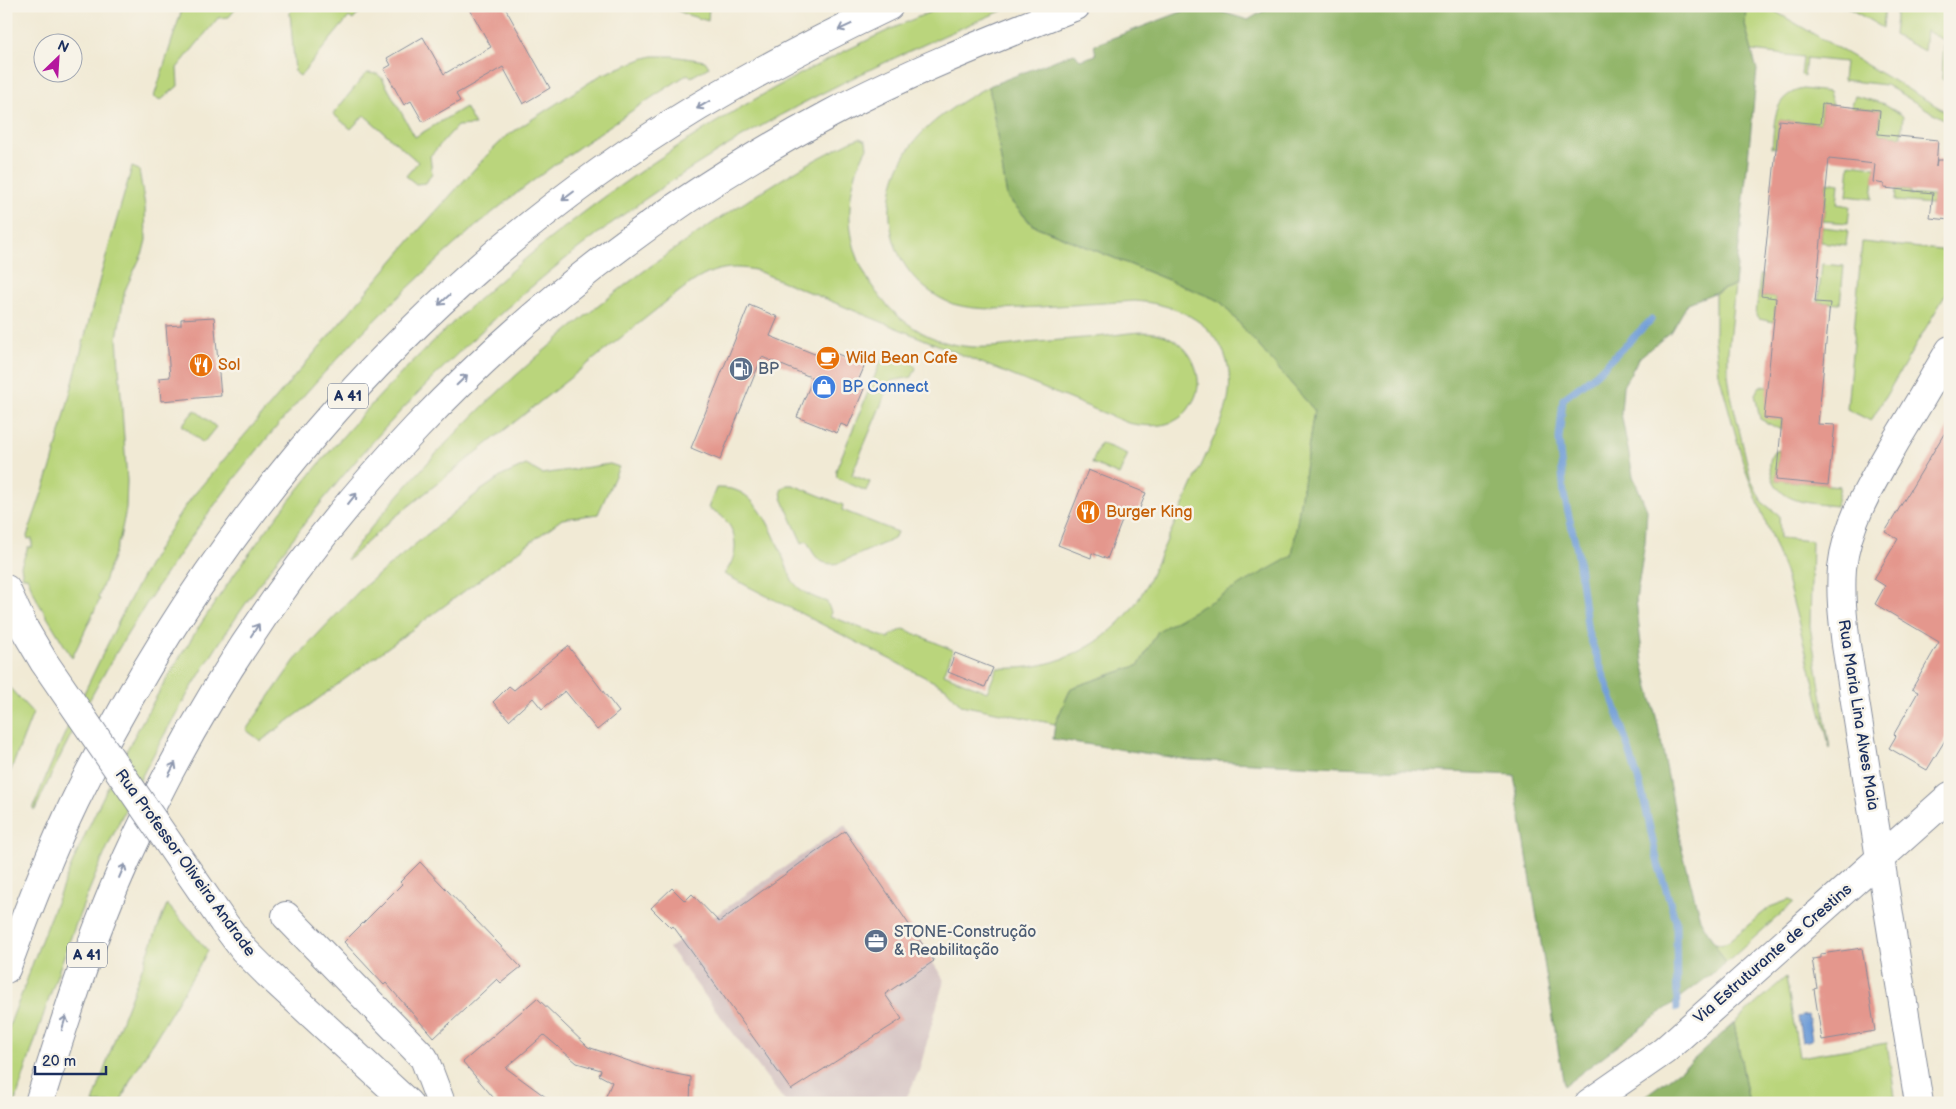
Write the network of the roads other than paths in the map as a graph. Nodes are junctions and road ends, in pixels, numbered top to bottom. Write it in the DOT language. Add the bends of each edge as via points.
graph roads {
  1 [pos="889,6"];
  2 [pos="1076,6"];
  3 [pos="1950,350"];
  4 [pos="6,589"];
  5 [pos="1950,796"];
  6 [pos="1880,859"];
  7 [pos="286,916"];
  8 [pos="6,969"];
  9 [pos="39,1103"];
  10 [pos="408,1103"];
  11 [pos="441,1103"];
  12 [pos="1589,1103"];
  13 [pos="1919,1103"];
  1 -- 8 [label="main road, A 41, one-way" via="783,59 697,108 572,193 452,292 340,404 244,520 197,587 141,677 74,802"];
  9 -- 2 [label="main road, A 41, one-way" via="67,1013 107,905 172,769 215,692 268,609 332,524 414,430 491,353 575,281 696,193 831,114 994,38"];
  3 -- 6 [label="main road, Rua Maria Lina Alves Maia" via="1872,483 1856,516 1842,568 1841,604 1846,645"];
  4 -- 10 [label="main road, Rua Professor Oliveira Andrade, bridge" via="25,630 50,670 244,950"];
  5 -- 6 [label="main road, Via Estruturante de Crestins"];
  6 -- 12 [label="main road, Via Estruturante de Crestins" via="1664,1051"];
  6 -- 13 [label="main road, Rua Maria Lina Alves Maia"];
  7 -- 11 [label="main road" via="424,1058"];
}
